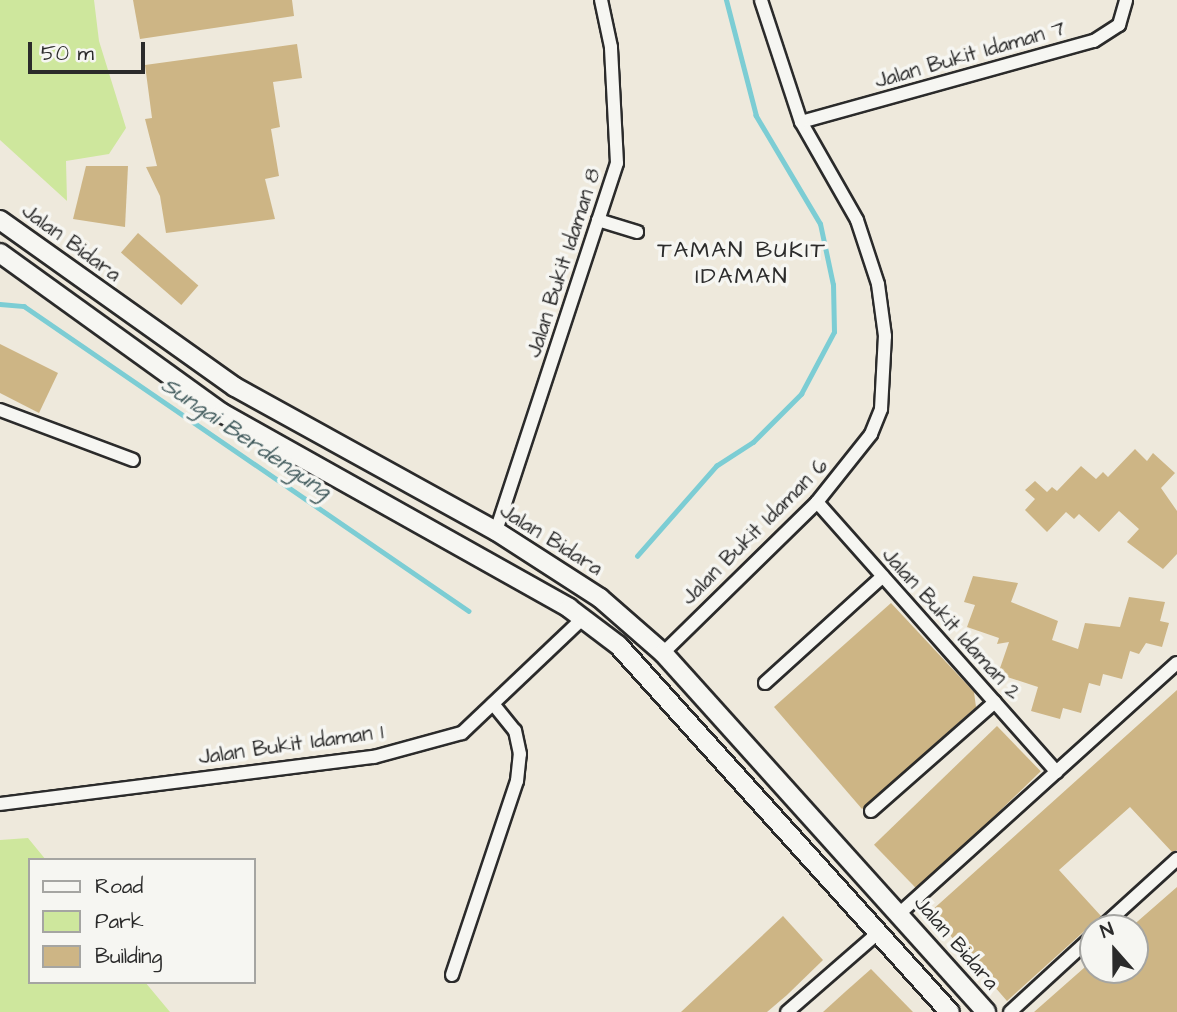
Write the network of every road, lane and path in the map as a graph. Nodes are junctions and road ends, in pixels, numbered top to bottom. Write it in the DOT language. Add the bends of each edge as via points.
graph roads {
  1 [pos="601,0"];
  2 [pos="761,0"];
  3 [pos="1126,0"];
  4 [pos="801,122"];
  5 [pos="0,220"];
  6 [pos="598,220"];
  7 [pos="637,232"];
  8 [pos="0,253"];
  9 [pos="0,410"];
  10 [pos="133,460"];
  11 [pos="817,502"];
  12 [pos="496,531"];
  13 [pos="883,576"];
  14 [pos="583,618"];
  15 [pos="663,653"];
  16 [pos="1177,663"];
  17 [pos="765,683"];
  18 [pos="995,702"];
  19 [pos="493,704"];
  20 [pos="1057,772"];
  21 [pos="0,804"];
  22 [pos="871,811"];
  23 [pos="1177,859"];
  24 [pos="900,913"];
  25 [pos="1116,914"];
  26 [pos="879,932"];
  27 [pos="1079,949"];
  28 [pos="452,975"];
  29 [pos="787,1012"];
  30 [pos="950,1012"];
  31 [pos="986,1012"];
  32 [pos="1010,1012"];
  1 -- 6 [label="street, Jalan Bukit Idaman 8" via="611,47 617,163"];
  2 -- 4 [label="street, Jalan Bukit Idaman 6"];
  3 -- 4 [label="street, Jalan Bukit Idaman 7" via="1119,25 1094,41"];
  4 -- 11 [label="street, Jalan Bukit Idaman 6" via="857,220 878,284 885,336 881,409 872,434"];
  5 -- 12 [label="main road, Jalan Bidara" via="241,391"];
  6 -- 7 [label="street"];
  6 -- 12 [label="street, Jalan Bukit Idaman 8"];
  8 -- 14 [label="main road" via="222,413"];
  9 -- 10 [label="street"];
  11 -- 13 [label="street, Jalan Bukit Idaman 2"];
  11 -- 15 [label="street, Jalan Bukit Idaman 6"];
  12 -- 15 [label="main road, Jalan Bidara" via="600,598"];
  13 -- 17 [label="street"];
  13 -- 18 [label="street, Jalan Bukit Idaman 2"];
  14 -- 19 [label="street, Jalan Bukit Idaman 1"];
  14 -- 26 [label="main road" via="644,671"];
  15 -- 24 [label="main road, Jalan Bidara"];
  16 -- 20 [label="street"];
  18 -- 20 [label="street, Jalan Bukit Idaman 2"];
  18 -- 22 [label="street"];
  19 -- 21 [label="street, Jalan Bukit Idaman 1" via="462,733 374,757"];
  19 -- 28 [label="street" via="515,731 520,754 517,781"];
  20 -- 24 [label="street"];
  23 -- 25 [label="street"];
  24 -- 31 [label="main road, Jalan Bidara"];
  26 -- 29 [label="street"];
  26 -- 30 [label="main road"];
  27 -- 32 [label="street"];
}
